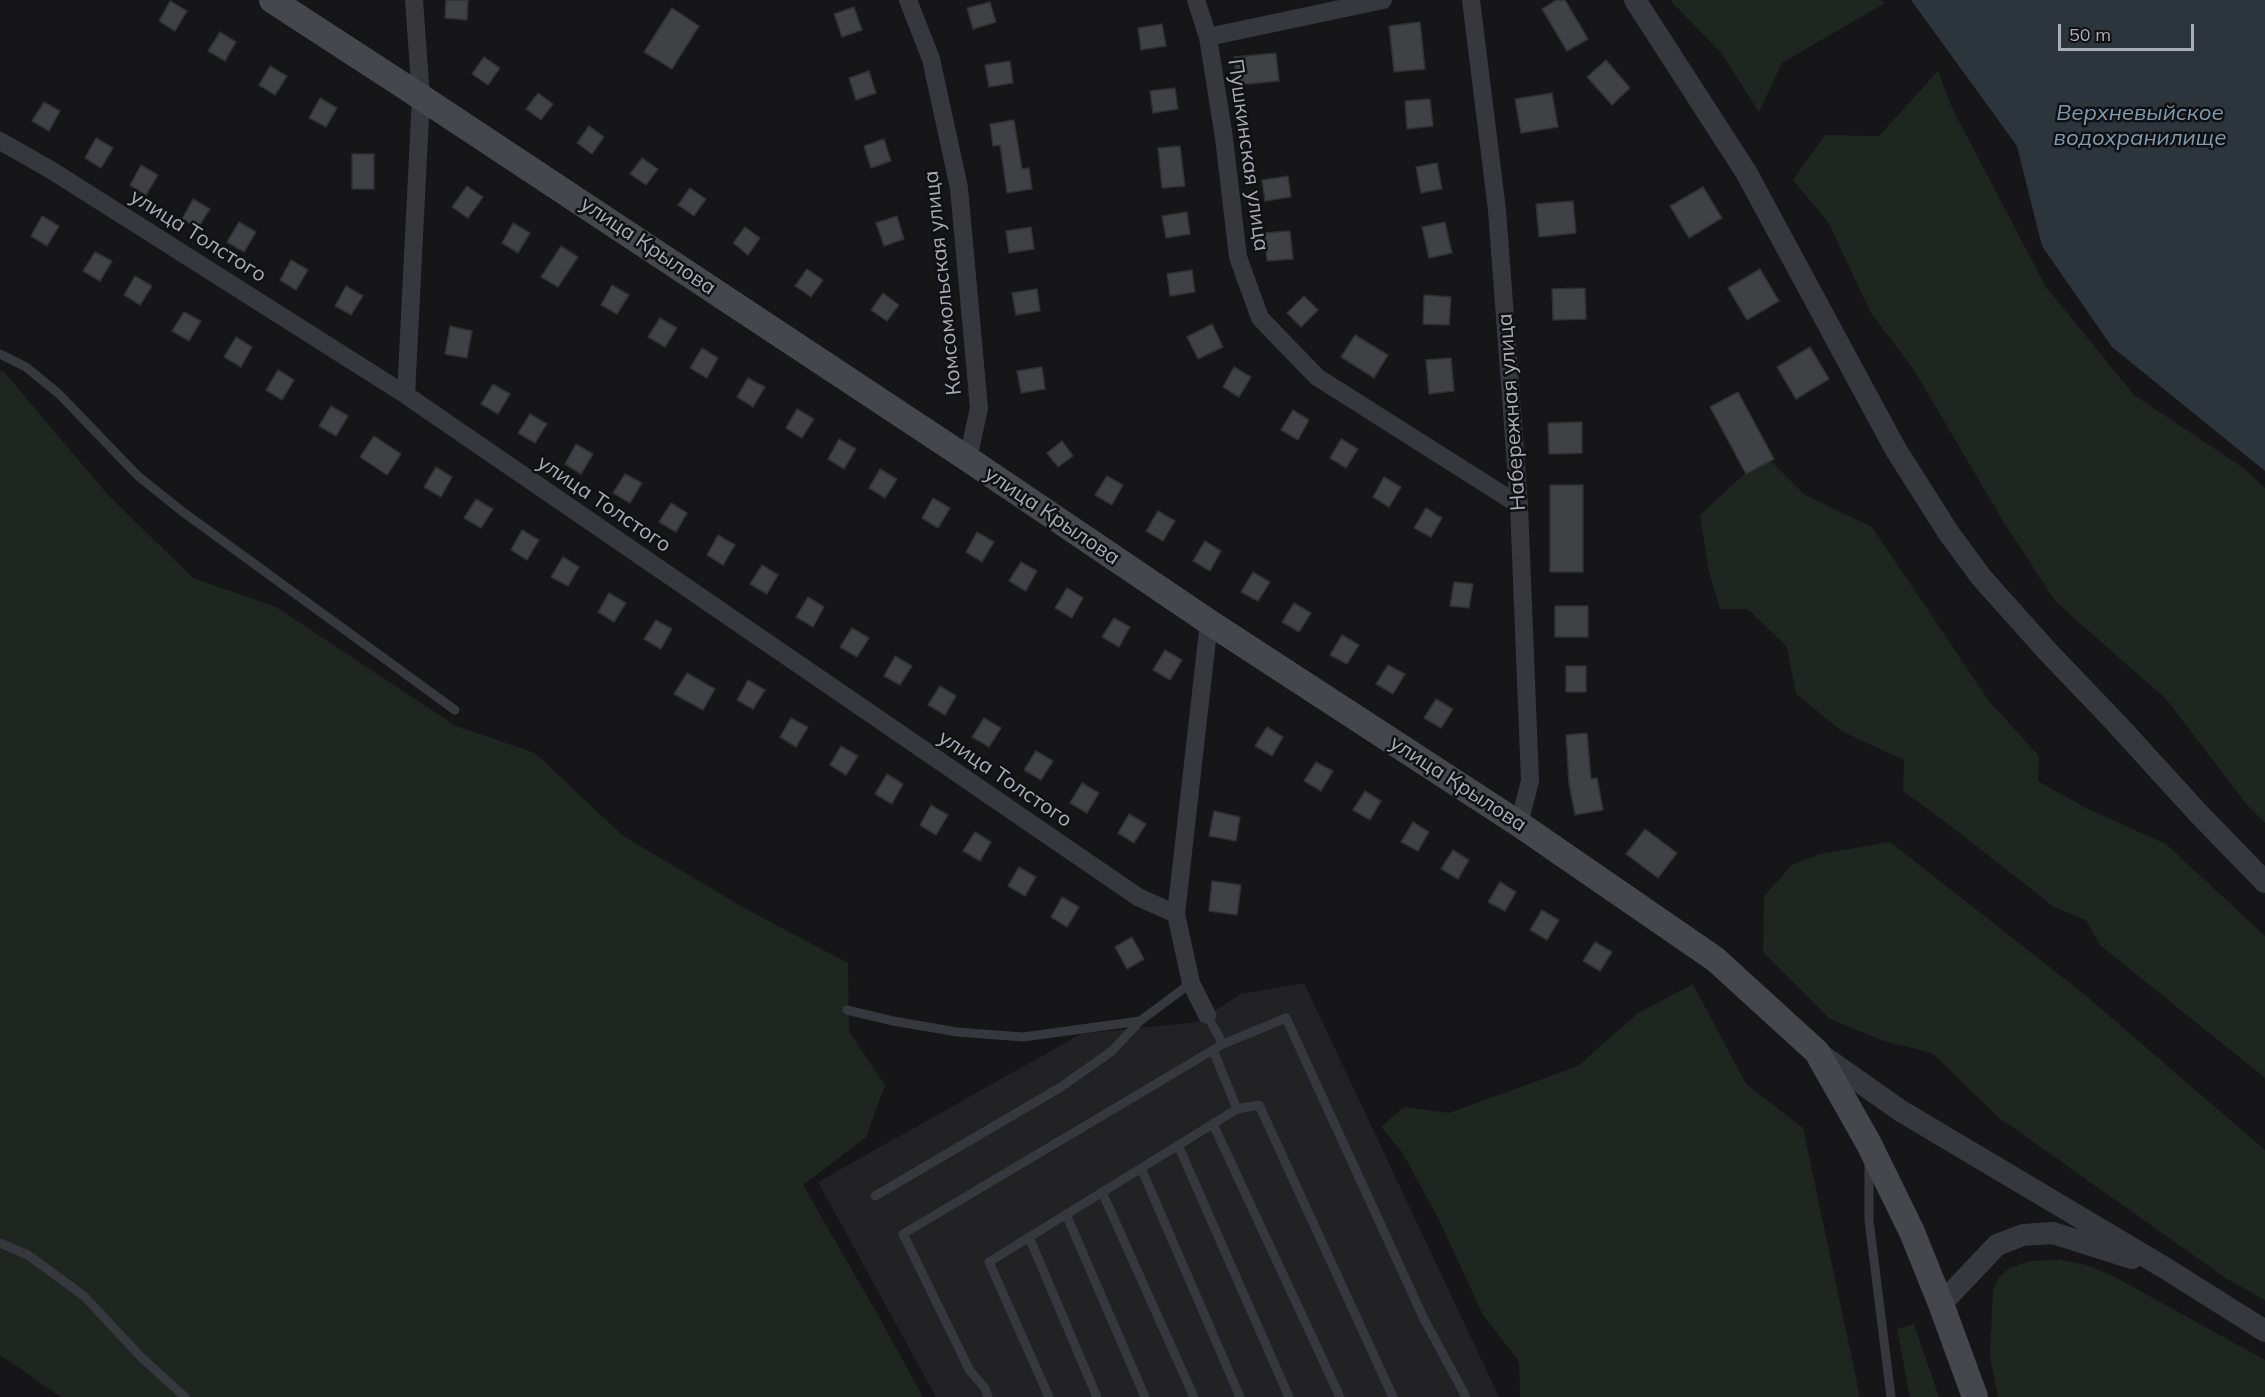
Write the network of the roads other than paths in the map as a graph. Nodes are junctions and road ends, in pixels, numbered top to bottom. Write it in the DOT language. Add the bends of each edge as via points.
graph roads {
  1 [pos="272,0"];
  2 [pos="414,0"];
  3 [pos="908,0"];
  4 [pos="1196,0"];
  5 [pos="1383,0"];
  6 [pos="1471,0"];
  7 [pos="1635,0"];
  8 [pos="1208,37"];
  9 [pos="421,97"];
  10 [pos="0,141"];
  11 [pos="0,354"];
  12 [pos="406,395"];
  13 [pos="968,459"];
  14 [pos="1519,506"];
  15 [pos="1209,622"];
  16 [pos="455,710"];
  17 [pos="1519,824"];
  18 [pos="2265,882"];
  19 [pos="1176,914"];
  20 [pos="1191,983"];
  21 [pos="847,1010"];
  22 [pos="1208,1015"];
  23 [pos="1140,1021"];
  24 [pos="1223,1044"];
  25 [pos="1213,1050"];
  26 [pos="1817,1052"];
  27 [pos="1236,1109"];
  28 [pos="1213,1124"];
  29 [pos="1869,1144"];
  30 [pos="1178,1145"];
  31 [pos="1141,1168"];
  32 [pos="1102,1192"];
  33 [pos="875,1196"];
  34 [pos="1066,1214"];
  35 [pos="1029,1237"];
  36 [pos="0,1243"];
  37 [pos="2165,1268"];
  38 [pos="1941,1304"];
  39 [pos="2265,1332"];
  40 [pos="185,1397"];
  41 [pos="988,1397"];
  42 [pos="1049,1397"];
  43 [pos="1097,1397"];
  44 [pos="1145,1397"];
  45 [pos="1194,1397"];
  46 [pos="1240,1397"];
  47 [pos="1289,1397"];
  48 [pos="1340,1397"];
  49 [pos="1393,1397"];
  50 [pos="1466,1397"];
  51 [pos="1891,1397"];
  52 [pos="1976,1397"];
  1 -- 9 [label="main road, улица Крылова"];
  2 -- 9 [label="street"];
  3 -- 13 [label="street, Комсомольская улица" via="931,59 959,188 979,408"];
  4 -- 8 [label="street, Пушкинская улица"];
  5 -- 8 [label="street"];
  6 -- 14 [label="street, Набережная улица" via="1497,210"];
  7 -- 18 [label="street" via="1746,172 1896,450 1980,577"];
  8 -- 14 [label="street, Пушкинская улица" via="1238,257 1260,318 1317,376"];
  9 -- 12 [label="street"];
  9 -- 13 [label="main road, улица Крылова"];
  10 -- 12 [label="street, улица Толстого"];
  11 -- 16 [label="lane" via="26,367 59,394 138,476 183,512"];
  12 -- 19 [label="street, улица Толстого" via="1138,897"];
  13 -- 15 [label="main road, улица Крылова"];
  14 -- 17 [label="street, Набережная улица" via="1530,781"];
  15 -- 17 [label="main road, улица Крылова"];
  15 -- 19 [label="street"];
  17 -- 26 [label="main road, улица Крылова" via="1715,959"];
  19 -- 20 [label="street"];
  20 -- 22 [label="street"];
  20 -- 23 [label="lane"];
  21 -- 23 [label="lane" via="957,1032 1023,1037"];
  22 -- 24 [label="lane"];
  23 -- 33 [label="lane" via="1112,1051 1061,1088"];
  24 -- 25 [label="lane"];
  24 -- 50 [label="lane" via="1286,1018 1424,1319"];
  25 -- 27 [label="lane"];
  25 -- 41 [label="lane" via="903,1234 970,1371"];
  26 -- 29 [label="main road, улица Крылова"];
  26 -- 37 [label="street" via="1901,1111"];
  27 -- 28 [label="lane"];
  27 -- 49 [label="lane" via="1259,1105"];
  28 -- 30 [label="lane"];
  28 -- 48 [label="lane"];
  29 -- 38 [label="main road, улица Крылова" via="1912,1232"];
  29 -- 51 [label="lane" via="1869,1220"];
  30 -- 31 [label="lane"];
  30 -- 47 [label="lane"];
  31 -- 32 [label="lane"];
  31 -- 46 [label="lane"];
  32 -- 34 [label="lane"];
  32 -- 45 [label="lane"];
  34 -- 35 [label="lane"];
  34 -- 44 [label="lane"];
  35 -- 42 [label="lane" via="989,1262"];
  35 -- 43 [label="lane"];
  36 -- 40 [label="lane" via="28,1256 84,1296"];
  37 -- 38 [label="street" via="2053,1233 2023,1235 1997,1245"];
  37 -- 39 [label="street"];
  38 -- 52 [label="main road, улица Крылова"];
}
